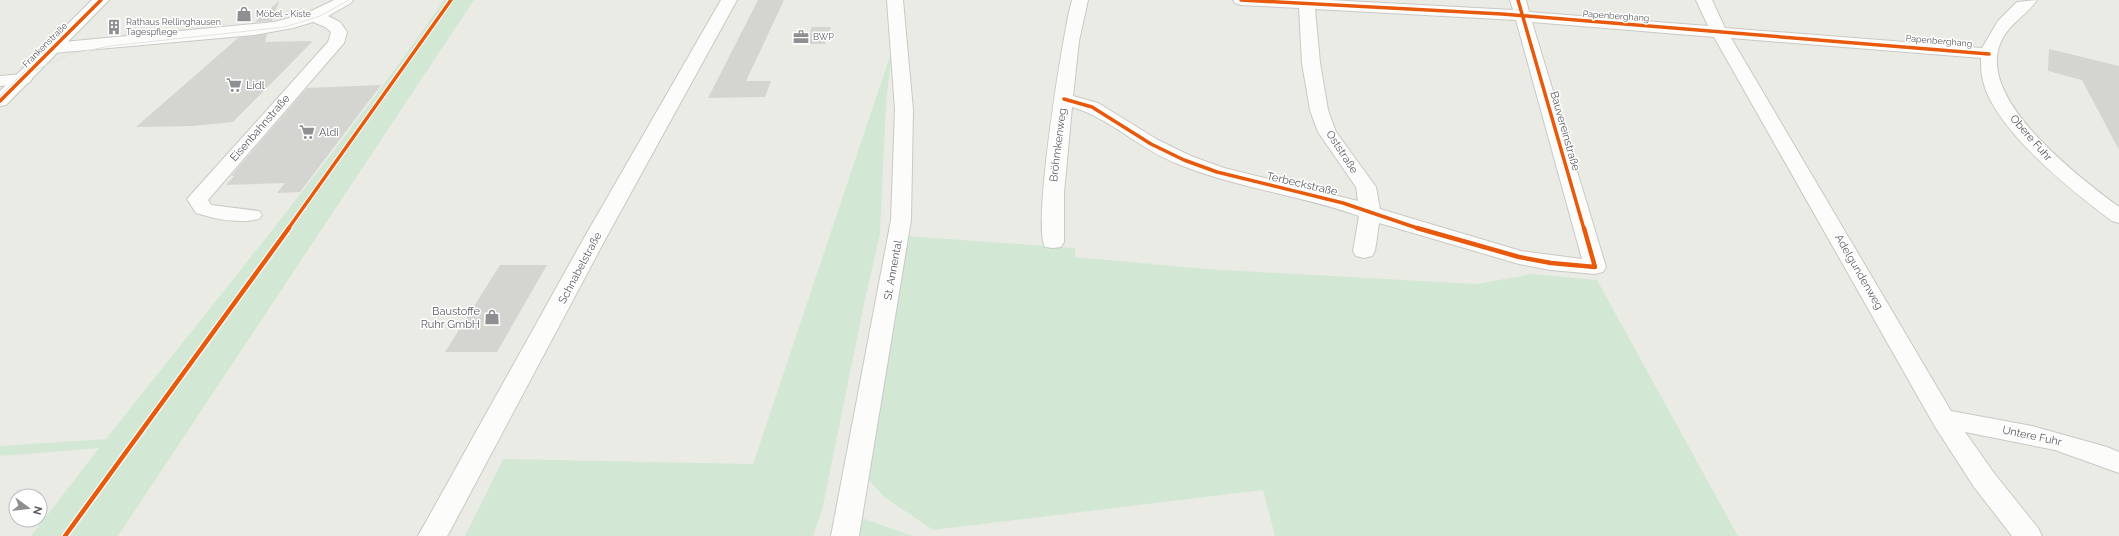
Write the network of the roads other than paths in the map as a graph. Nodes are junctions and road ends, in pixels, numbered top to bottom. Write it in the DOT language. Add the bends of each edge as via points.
graph roads {
  1 [pos="102,0"];
  2 [pos="345,0"];
  3 [pos="729,0"];
  4 [pos="895,0"];
  5 [pos="1080,0"];
  6 [pos="1241,0"];
  7 [pos="1704,0"];
  8 [pos="2029,0"];
  9 [pos="1356,3"];
  10 [pos="1307,4"];
  11 [pos="1520,8"];
  12 [pos="314,17"];
  13 [pos="1720,33"];
  14 [pos="54,48"];
  15 [pos="1989,54"];
  16 [pos="23,79"];
  17 [pos="0,81"];
  18 [pos="1064,99"];
  19 [pos="0,101"];
  20 [pos="1370,213"];
  21 [pos="252,215"];
  22 [pos="2119,217"];
  23 [pos="1053,242"];
  24 [pos="1364,251"];
  25 [pos="1595,267"];
  26 [pos="1943,419"];
  27 [pos="2119,463"];
  28 [pos="432,536"];
  29 [pos="845,536"];
  30 [pos="2028,536"];
  1 -- 14 [label="street, Frankenstraße"];
  2 -- 12 [label="street"];
  3 -- 28 [label="street, Schnabelstraße"];
  4 -- 29 [label="street, St. Annental" via="904,110 901,220"];
  5 -- 18 [label="street, Bröhmkenweg"];
  6 -- 10 [label="street, Papenberghang"];
  7 -- 13 [label="street, Adelgundenweg"];
  8 -- 15 [label="street" via="2003,25"];
  9 -- 10 [label="street, Papenberghang"];
  9 -- 11 [label="street, Papenberghang"];
  10 -- 20 [label="street, Oststraße" via="1311,63 1319,110 1344,159 1366,187"];
  11 -- 13 [label="street, Papenberghang"];
  11 -- 25 [label="street, Bauvereinstraße"];
  12 -- 14 [label="street" via="258,29"];
  12 -- 21 [label="street, Eisenbahnstraße" via="331,22 337,27 339,32 336,43 197,199 203,209 217,213"];
  13 -- 15 [label="street, Papenberghang"];
  13 -- 26 [label="street, Adelgundenweg"];
  14 -- 16 [label="street, Frankenstraße"];
  15 -- 22 [label="street, Obere Fuhr" via="1994,85 2014,122 2037,149"];
  16 -- 17 [label="street"];
  16 -- 19 [label="street, Frankenstraße"];
  18 -- 20 [label="street, Terbeckstraße" via="1097,109 1151,144 1184,160 1217,172 1343,203"];
  18 -- 23 [label="street, Bröhmkenweg" via="1054,170"];
  20 -- 24 [label="street, Oststraße"];
  20 -- 25 [label="street, Terbeckstraße" via="1519,257"];
  26 -- 27 [label="street, Untere Fuhr" via="2036,434 2071,444"];
  26 -- 30 [label="street, Adelgundenweg" via="1984,480"];
}
